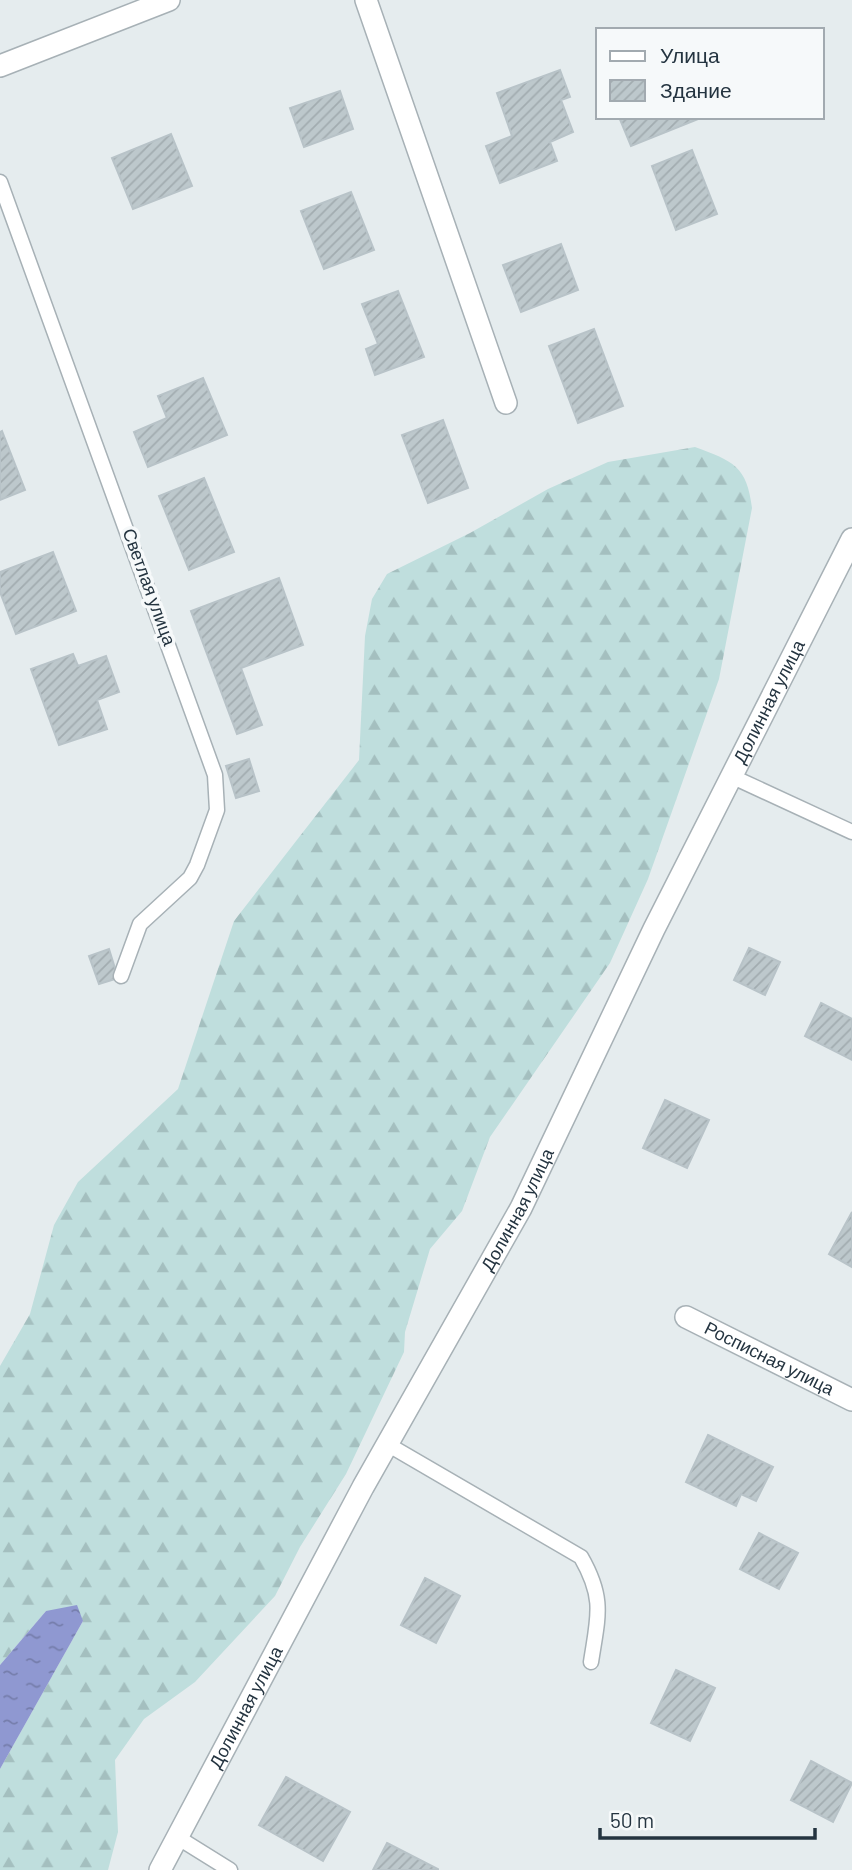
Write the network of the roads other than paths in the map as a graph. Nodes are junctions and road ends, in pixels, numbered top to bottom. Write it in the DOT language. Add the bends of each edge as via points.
graph roads {
  1 [pos="169,0"];
  2 [pos="366,0"];
  3 [pos="0,66"];
  4 [pos="0,182"];
  5 [pos="506,402"];
  6 [pos="852,539"];
  7 [pos="733,777"];
  8 [pos="852,832"];
  9 [pos="121,976"];
  10 [pos="686,1317"];
  11 [pos="852,1400"];
  12 [pos="387,1444"];
  13 [pos="591,1662"];
  14 [pos="177,1837"];
  15 [pos="160,1870"];
  16 [pos="230,1870"];
  1 -- 3 [label="street"];
  2 -- 5 [label="street"];
  4 -- 9 [label="lane, Светлая улица" via="215,775 218,810 197,864 190,878 140,924"];
  6 -- 7 [label="street, Долинная улица"];
  7 -- 8 [label="lane"];
  7 -- 12 [label="street, Долинная улица" via="654,929 521,1208"];
  10 -- 11 [label="street, Росписная улица"];
  12 -- 13 [label="lane" via="582,1557 597,1584"];
  12 -- 14 [label="street, Долинная улица"];
  14 -- 15 [label="street, Долинная улица"];
  14 -- 16 [label="lane"];
}
